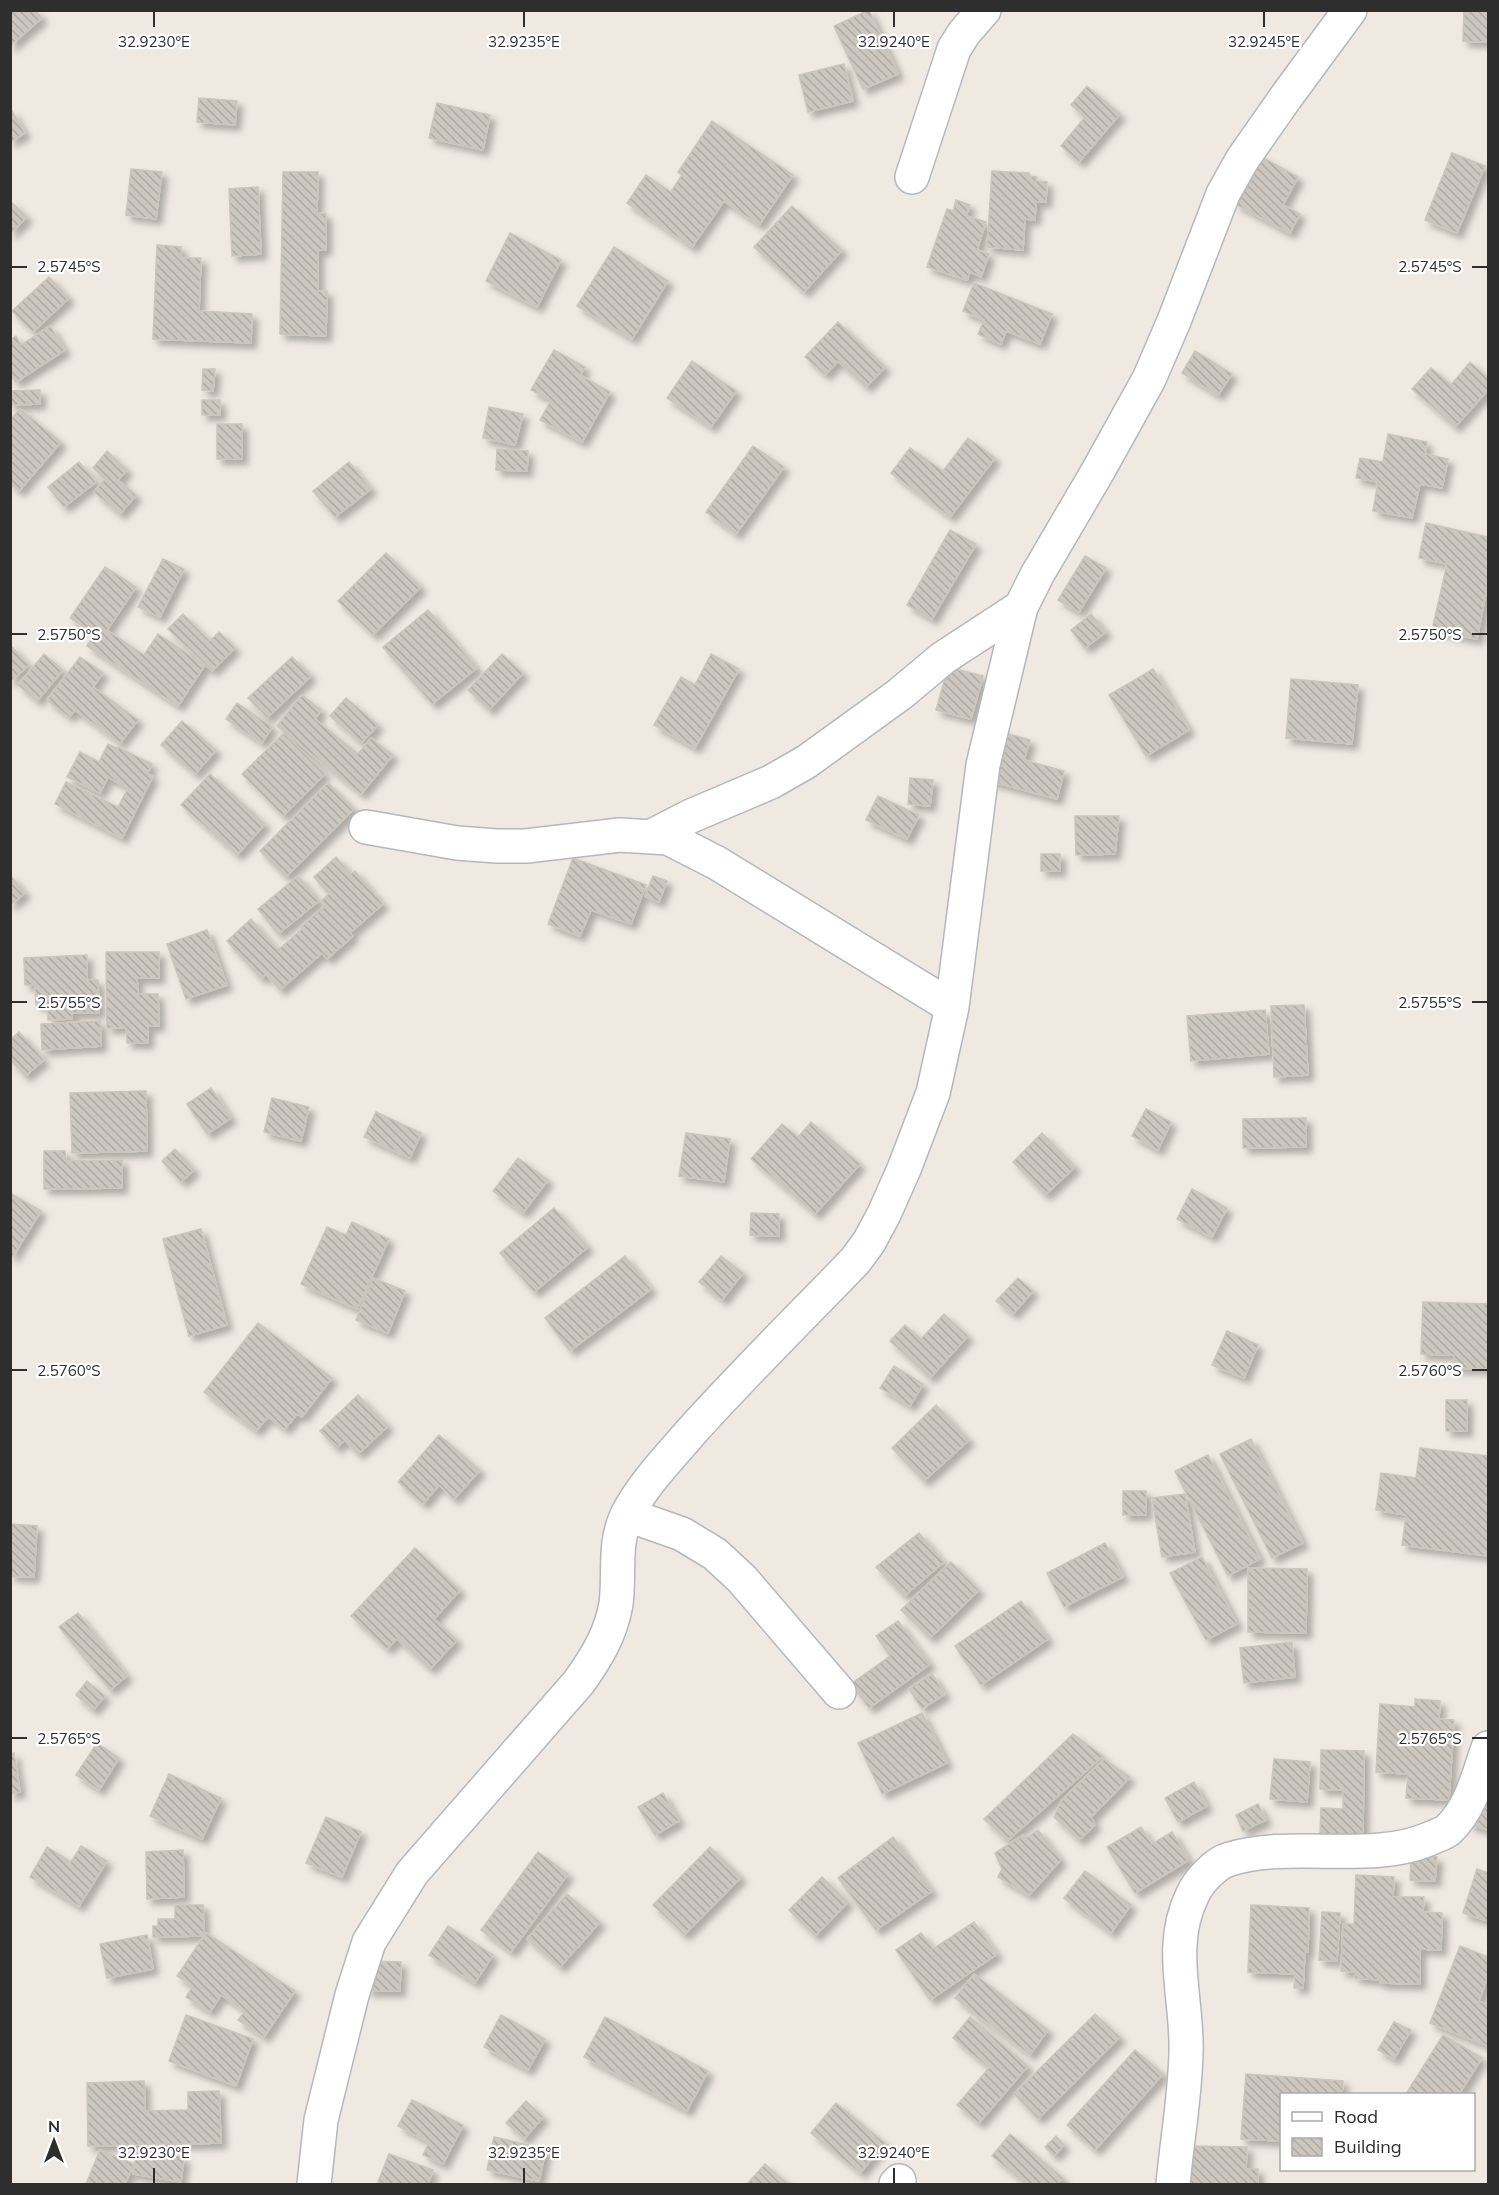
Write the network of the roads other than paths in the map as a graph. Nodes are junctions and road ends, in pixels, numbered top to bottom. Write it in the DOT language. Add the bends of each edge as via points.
graph roads {
  1 [pos="984,10"];
  2 [pos="1347,11"];
  3 [pos="912,177"];
  4 [pos="1021,607"];
  5 [pos="366,827"];
  6 [pos="654,835"];
  7 [pos="952,1007"];
  8 [pos="628,1515"];
  9 [pos="839,1692"];
  10 [pos="1488,1748"];
  11 [pos="314,2184"];
  12 [pos="1173,2184"];
  1 -- 3 [label="street" via="954,49"];
  2 -- 4 [label="street" via="1242,160 1223,194 1149,379"];
  4 -- 6 [label="street" via="943,658 806,762"];
  4 -- 7 [label="street" via="978,795"];
  5 -- 6 [label="street" via="497,846"];
  6 -- 7 [label="street" via="677,841 717,863"];
  7 -- 8 [label="street" via="933,1093 885,1214 869,1242 684,1440"];
  8 -- 9 [label="street" via="682,1534 715,1554 742,1579"];
  8 -- 11 [label="street" via="616,1557 616,1604 600,1652 579,1682 412,1873 369,1942 321,2120"];
  10 -- 12 [label="street" via="1462,1815 1447,1831 1418,1844 1386,1849 1269,1852 1229,1859 1199,1884 1185,1916 1179,1947 1186,2055"];
}
